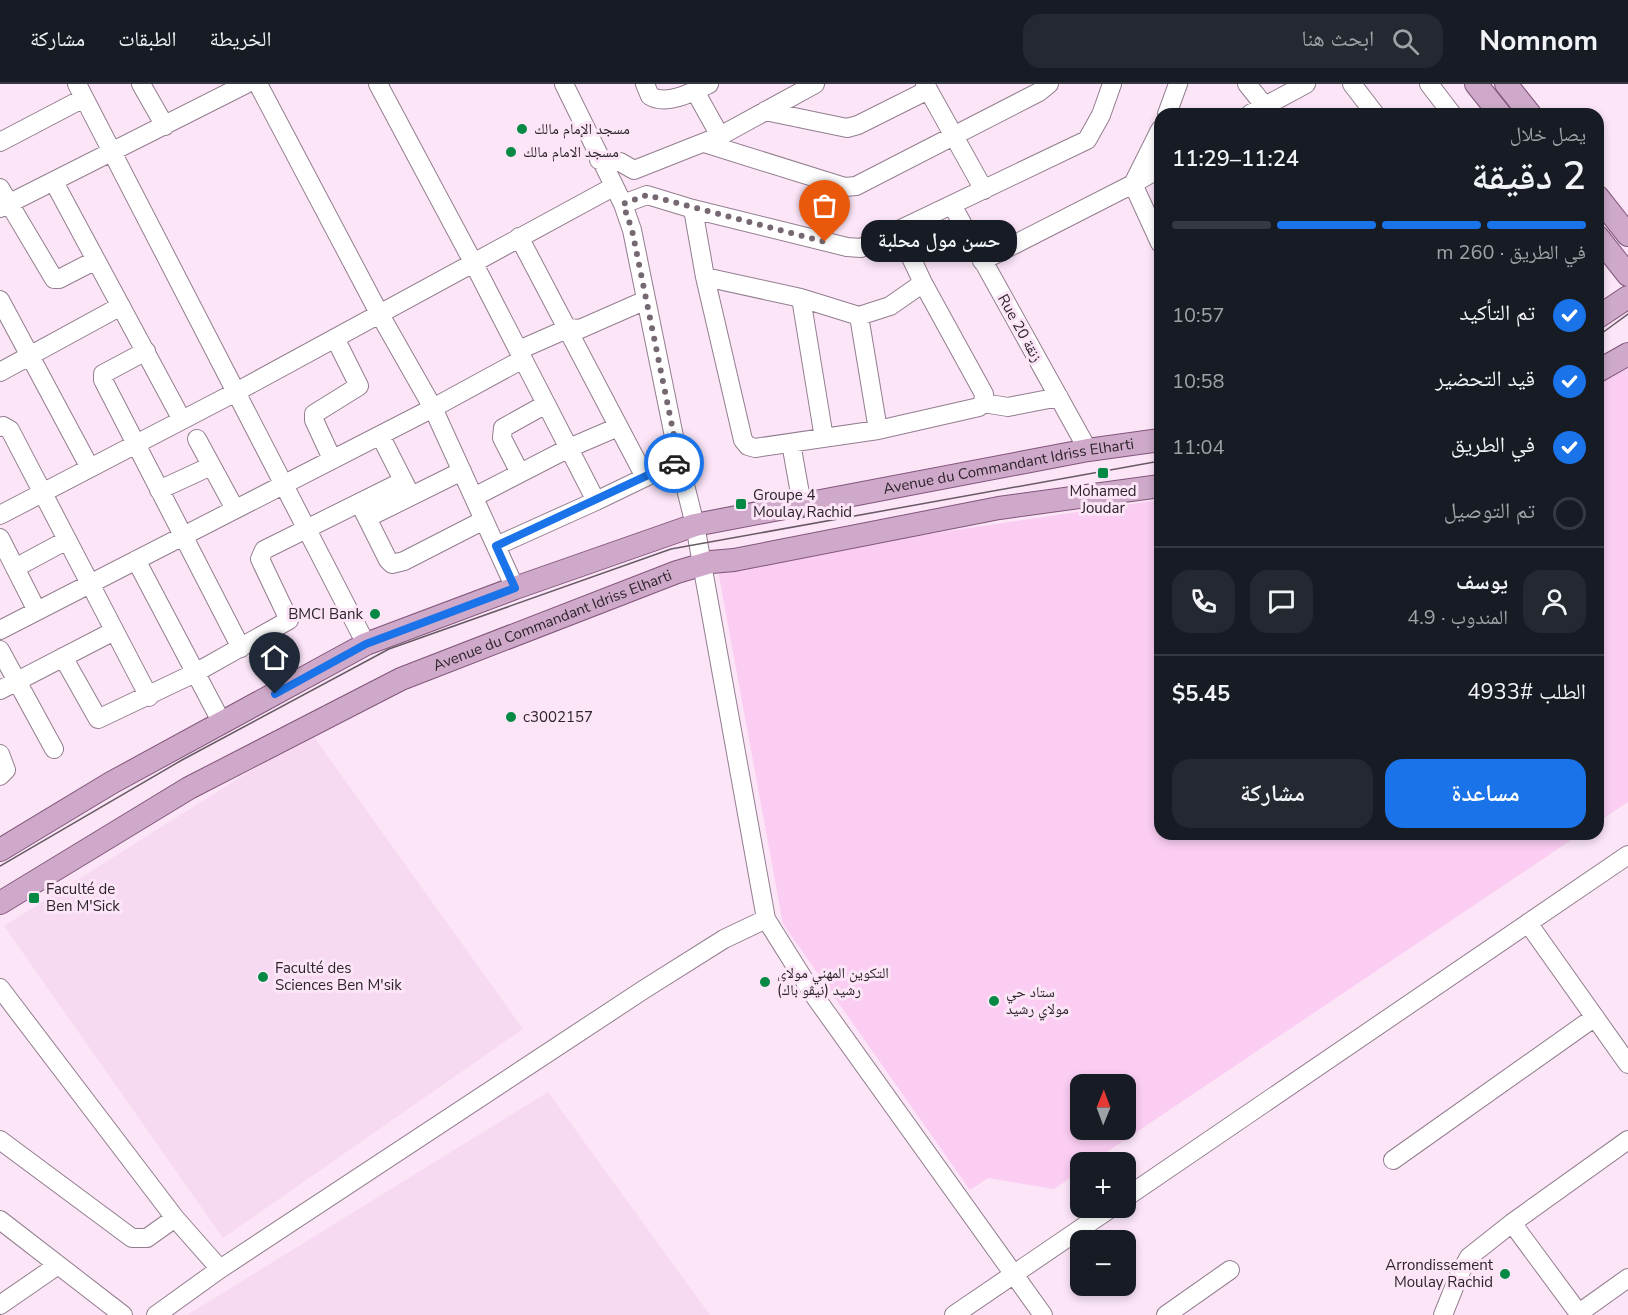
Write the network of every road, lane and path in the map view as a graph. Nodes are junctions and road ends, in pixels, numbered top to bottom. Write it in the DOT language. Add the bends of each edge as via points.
graph roads {
  1 [pos="141,84"];
  2 [pos="246,84"];
  3 [pos="258,84"];
  4 [pos="378,84"];
  5 [pos="564,84"];
  6 [pos="645,84"];
  7 [pos="815,84"];
  8 [pos="1048,84"];
  9 [pos="1112,84"];
  10 [pos="1178,84"];
  11 [pos="1247,84"];
  12 [pos="1306,84"];
  13 [pos="1352,84"];
  14 [pos="1429,84"];
  15 [pos="1476,84"];
  16 [pos="1506,84"];
  17 [pos="926,87"];
  18 [pos="702,88"];
  19 [pos="80,91"];
  20 [pos="1169,108"];
  21 [pos="1260,108"];
  22 [pos="1267,108"];
  23 [pos="1371,108"];
  24 [pos="1447,108"];
  25 [pos="1495,108"];
  26 [pos="1525,108"];
  27 [pos="765,111"];
  28 [pos="165,126"];
  29 [pos="952,135"];
  30 [pos="712,140"];
  31 [pos="0,142"];
  32 [pos="1154,142"];
  33 [pos="114,153"];
  34 [pos="599,160"];
  35 [pos="634,170"];
  36 [pos="1154,172"];
  37 [pos="54,182"];
  38 [pos="1133,184"];
  39 [pos="613,187"];
  40 [pos="0,188"];
  41 [pos="984,190"];
  42 [pos="647,195"];
  43 [pos="623,204"];
  44 [pos="952,205"];
  45 [pos="1604,205"];
  46 [pos="4,206"];
  47 [pos="693,209"];
  48 [pos="898,230"];
  49 [pos="1154,230"];
  50 [pos="1628,235"];
  51 [pos="519,237"];
  52 [pos="1604,245"];
  53 [pos="96,260"];
  54 [pos="982,261"];
  55 [pos="473,262"];
  56 [pos="1628,275"];
  57 [pos="705,277"];
  58 [pos="923,283"];
  59 [pos="1628,297"];
  60 [pos="801,298"];
  61 [pos="0,300"];
  62 [pos="646,300"];
  63 [pos="121,306"];
  64 [pos="1604,308"];
  65 [pos="379,313"];
  66 [pos="859,316"];
  67 [pos="569,328"];
  68 [pos="335,338"];
  69 [pos="146,351"];
  70 [pos="1628,354"];
  71 [pos="521,355"];
  72 [pos="31,357"];
  73 [pos="1604,368"];
  74 [pos="0,372"];
  75 [pos="236,392"];
  76 [pos="1059,397"];
  77 [pos="983,403"];
  78 [pos="546,404"];
  79 [pos="433,408"];
  80 [pos="182,420"];
  81 [pos="0,427"];
  82 [pos="618,427"];
  83 [pos="878,430"];
  84 [pos="380,435"];
  85 [pos="824,438"];
  86 [pos="197,439"];
  87 [pos="1154,441"];
  88 [pos="791,443"];
  89 [pos="135,445"];
  90 [pos="568,448"];
  91 [pos="1088,450"];
  92 [pos="332,459"];
  93 [pos="679,460"];
  94 [pos="211,466"];
  95 [pos="90,468"];
  96 [pos="462,471"];
  97 [pos="520,473"];
  98 [pos="645,477"];
  99 [pos="403,481"];
  100 [pos="284,484"];
  101 [pos="1154,487"];
  102 [pos="159,490"];
  103 [pos="43,493"];
  104 [pos="474,497"];
  105 [pos="411,498"];
  106 [pos="596,501"];
  107 [pos="802,505"];
  108 [pos="235,509"];
  109 [pos="363,511"];
  110 [pos="0,515"];
  111 [pos="484,520"];
  112 [pos="695,525"];
  113 [pos="307,531"];
  114 [pos="182,536"];
  115 [pos="0,538"];
  116 [pos="67,540"];
  117 [pos="496,546"];
  118 [pos="136,560"];
  119 [pos="701,565"];
  120 [pos="15,568"];
  121 [pos="89,584"];
  122 [pos="515,588"];
  123 [pos="37,611"];
  124 [pos="0,630"];
  125 [pos="114,631"];
  126 [pos="366,644"];
  127 [pos="241,648"];
  128 [pos="0,650"];
  129 [pos="63,657"];
  130 [pos="195,673"];
  131 [pos="17,681"];
  132 [pos="0,690"];
  133 [pos="149,697"];
  134 [pos="222,723"];
  135 [pos="54,749"];
  136 [pos="0,754"];
  137 [pos="0,776"];
  138 [pos="0,850"];
  139 [pos="1628,855"];
  140 [pos="0,903"];
  141 [pos="766,919"];
  142 [pos="1527,923"];
  143 [pos="0,988"];
  144 [pos="1595,1017"];
  145 [pos="1628,1064"];
  146 [pos="0,1140"];
  147 [pos="1628,1140"];
  148 [pos="1393,1160"];
  149 [pos="1136,1190"];
  150 [pos="175,1218"];
  151 [pos="1096,1218"];
  152 [pos="0,1220"];
  153 [pos="1512,1223"];
  154 [pos="58,1265"];
  155 [pos="220,1269"];
  156 [pos="1230,1270"];
  157 [pos="1013,1274"];
  158 [pos="1628,1278"];
  159 [pos="0,1305"];
  160 [pos="1580,1314"];
  161 [pos="123,1315"];
  162 [pos="156,1315"];
  163 [pos="954,1315"];
  164 [pos="1042,1315"];
  165 [pos="1166,1315"];
  166 [pos="1443,1315"];
  1 -- 28 [label="street"];
  2 -- 28 [label="street"];
  3 -- 65 [label="street"];
  4 -- 55 [label="street"];
  5 -- 34 [label="street"];
  6 -- 18 [label="street" via="650,96 662,101"];
  7 -- 27 [label="street"];
  8 -- 29 [label="street"];
  9 -- 41 [label="street" via="1087,140"];
  10 -- 20 [label="street"];
  11 -- 21 [label="street"];
  12 -- 22 [label="street"];
  13 -- 23 [label="street"];
  14 -- 24 [label="street"];
  15 -- 25 [label="main road"];
  16 -- 26 [label="main road"];
  17 -- 27 [label="street" via="847,128"];
  17 -- 29 [label="street"];
  18 -- 30 [label="street"];
  19 -- 31 [label="street"];
  19 -- 33 [label="street"];
  27 -- 30 [label="street"];
  28 -- 33 [label="street"];
  29 -- 30 [label="street" via="869,181 845,186"];
  29 -- 41 [label="street"];
  30 -- 35 [label="street"];
  32 -- 38 [label="street"];
  33 -- 37 [label="street"];
  33 -- 75 [label="street"];
  34 -- 35 [label="street" via="620,162"];
  34 -- 39 [label="street"];
  35 -- 42 [label="street"];
  36 -- 38 [label="street"];
  37 -- 46 [label="street"];
  37 -- 53 [label="street"];
  38 -- 49 [label="street"];
  38 -- 54 [label="street"];
  39 -- 43 [label="street"];
  39 -- 51 [label="street"];
  40 -- 46 [label="street"];
  41 -- 44 [label="street"];
  42 -- 43 [label="street"];
  42 -- 47 [label="street"];
  43 -- 62 [label="street"];
  44 -- 48 [label="street"];
  44 -- 54 [label="street, Rue 20 زنقة"];
  45 -- 50 [label="main road"];
  46 -- 53 [label="street" via="54,279"];
  47 -- 48 [label="street" via="847,247 861,248"];
  47 -- 57 [label="street"];
  48 -- 58 [label="street"];
  51 -- 55 [label="street"];
  51 -- 67 [label="street"];
  52 -- 56 [label="main road"];
  53 -- 63 [label="street"];
  54 -- 76 [label="street, Rue 20 زنقة"];
  55 -- 65 [label="street"];
  55 -- 71 [label="street"];
  57 -- 60 [label="street"];
  57 -- 88 [label="street" via="743,440 755,448"];
  58 -- 66 [label="street" via="890,306"];
  58 -- 77 [label="street" via="984,394"];
  59 -- 64 [label="main road"];
  60 -- 66 [label="street"];
  60 -- 85 [label="street"];
  61 -- 72 [label="street"];
  62 -- 67 [label="street" via="580,329"];
  62 -- 93 [label="street"];
  63 -- 69 [label="street"];
  63 -- 72 [label="street"];
  65 -- 68 [label="street"];
  65 -- 79 [label="street"];
  66 -- 83 [label="street"];
  67 -- 71 [label="street"];
  67 -- 82 [label="street"];
  68 -- 75 [label="street"];
  68 -- 92 [label="street" via="359,386 314,414"];
  69 -- 80 [label="street"];
  69 -- 89 [label="street" via="102,377"];
  70 -- 73 [label="main road"];
  71 -- 78 [label="street"];
  71 -- 79 [label="street"];
  72 -- 74 [label="street"];
  72 -- 95 [label="street"];
  75 -- 80 [label="street"];
  75 -- 100 [label="street"];
  76 -- 77 [label="street" via="1008,407"];
  76 -- 91 [label="street, Rue 20 زنقة"];
  77 -- 83 [label="street"];
  78 -- 90 [label="street"];
  78 -- 97 [label="street" via="502,428 502,438"];
  79 -- 84 [label="street"];
  79 -- 96 [label="street"];
  80 -- 89 [label="street"];
  81 -- 103 [label="street" via="10,430"];
  82 -- 90 [label="street"];
  82 -- 98 [label="street"];
  83 -- 85 [label="street"];
  84 -- 92 [label="street"];
  84 -- 99 [label="street"];
  85 -- 88 [label="street"];
  86 -- 94 [label="street"];
  87 -- 91 [label="main road, Avenue du Commandant Idriss Elharti"];
  88 -- 107 [label="street"];
  89 -- 95 [label="street"];
  89 -- 102 [label="street"];
  90 -- 97 [label="street"];
  90 -- 106 [label="street"];
  91 -- 107 [label="main road, Avenue du Commandant Idriss Elharti"];
  92 -- 100 [label="street"];
  93 -- 98 [label="street"];
  93 -- 112 [label="street"];
  94 -- 102 [label="street"];
  94 -- 108 [label="street"];
  95 -- 103 [label="street"];
  96 -- 104 [label="street"];
  96 -- 105 [label="street"];
  97 -- 104 [label="street"];
  98 -- 106 [label="street"];
  99 -- 105 [label="street"];
  99 -- 109 [label="street"];
  100 -- 108 [label="street"];
  100 -- 113 [label="street"];
  101 -- 119 [label="main road, Avenue du Commandant Idriss Elharti" via="999,508"];
  102 -- 114 [label="street"];
  103 -- 110 [label="street"];
  103 -- 116 [label="street"];
  104 -- 111 [label="street"];
  105 -- 109 [label="street"];
  106 -- 117 [label="street"];
  107 -- 112 [label="main road, Avenue du Commandant Idriss Elharti"];
  108 -- 114 [label="street"];
  109 -- 111 [label="street" via="388,560 396,564"];
  109 -- 113 [label="street"];
  111 -- 117 [label="street"];
  112 -- 119 [label="street"];
  112 -- 122 [label="main road, Avenue du Commandant Idriss Elharti"];
  113 -- 126 [label="street"];
  113 -- 127 [label="street" via="260,554 289,620"];
  114 -- 118 [label="street"];
  114 -- 127 [label="street"];
  115 -- 120 [label="street"];
  116 -- 120 [label="street"];
  116 -- 121 [label="street"];
  117 -- 122 [label="street"];
  118 -- 121 [label="street"];
  118 -- 130 [label="street"];
  119 -- 140 [label="main road, Avenue du Commandant Idriss Elharti" via="401,679 189,788"];
  119 -- 141 [label="street"];
  120 -- 123 [label="street"];
  121 -- 123 [label="street"];
  121 -- 125 [label="street"];
  122 -- 126 [label="main road, Avenue du Commandant Idriss Elharti"];
  123 -- 124 [label="street"];
  125 -- 129 [label="street"];
  125 -- 133 [label="street"];
  126 -- 134 [label="main road, Avenue du Commandant Idriss Elharti"];
  127 -- 130 [label="street"];
  128 -- 131 [label="street"];
  129 -- 131 [label="street"];
  129 -- 133 [label="street" via="98,719"];
  130 -- 133 [label="street"];
  130 -- 134 [label="street"];
  131 -- 132 [label="street"];
  131 -- 135 [label="street"];
  134 -- 138 [label="main road, Avenue du Commandant Idriss Elharti" via="111,783"];
  136 -- 137 [label="street" via="6,770"];
  139 -- 142 [label="street"];
  141 -- 155 [label="street" via="724,939 643,990"];
  141 -- 157 [label="street" via="813,994"];
  142 -- 144 [label="street"];
  142 -- 149 [label="street"];
  143 -- 150 [label="street"];
  144 -- 145 [label="street"];
  144 -- 148 [label="street"];
  146 -- 150 [label="street" via="132,1238 147,1238"];
  147 -- 153 [label="street"];
  150 -- 155 [label="street"];
  151 -- 157 [label="street"];
  152 -- 154 [label="street"];
  153 -- 160 [label="street"];
  153 -- 166 [label="street" via="1469,1257"];
  154 -- 159 [label="street"];
  154 -- 161 [label="street"];
  155 -- 162 [label="street"];
  156 -- 165 [label="street"];
  157 -- 163 [label="street"];
  157 -- 164 [label="street"];
  158 -- 160 [label="street"];
}
